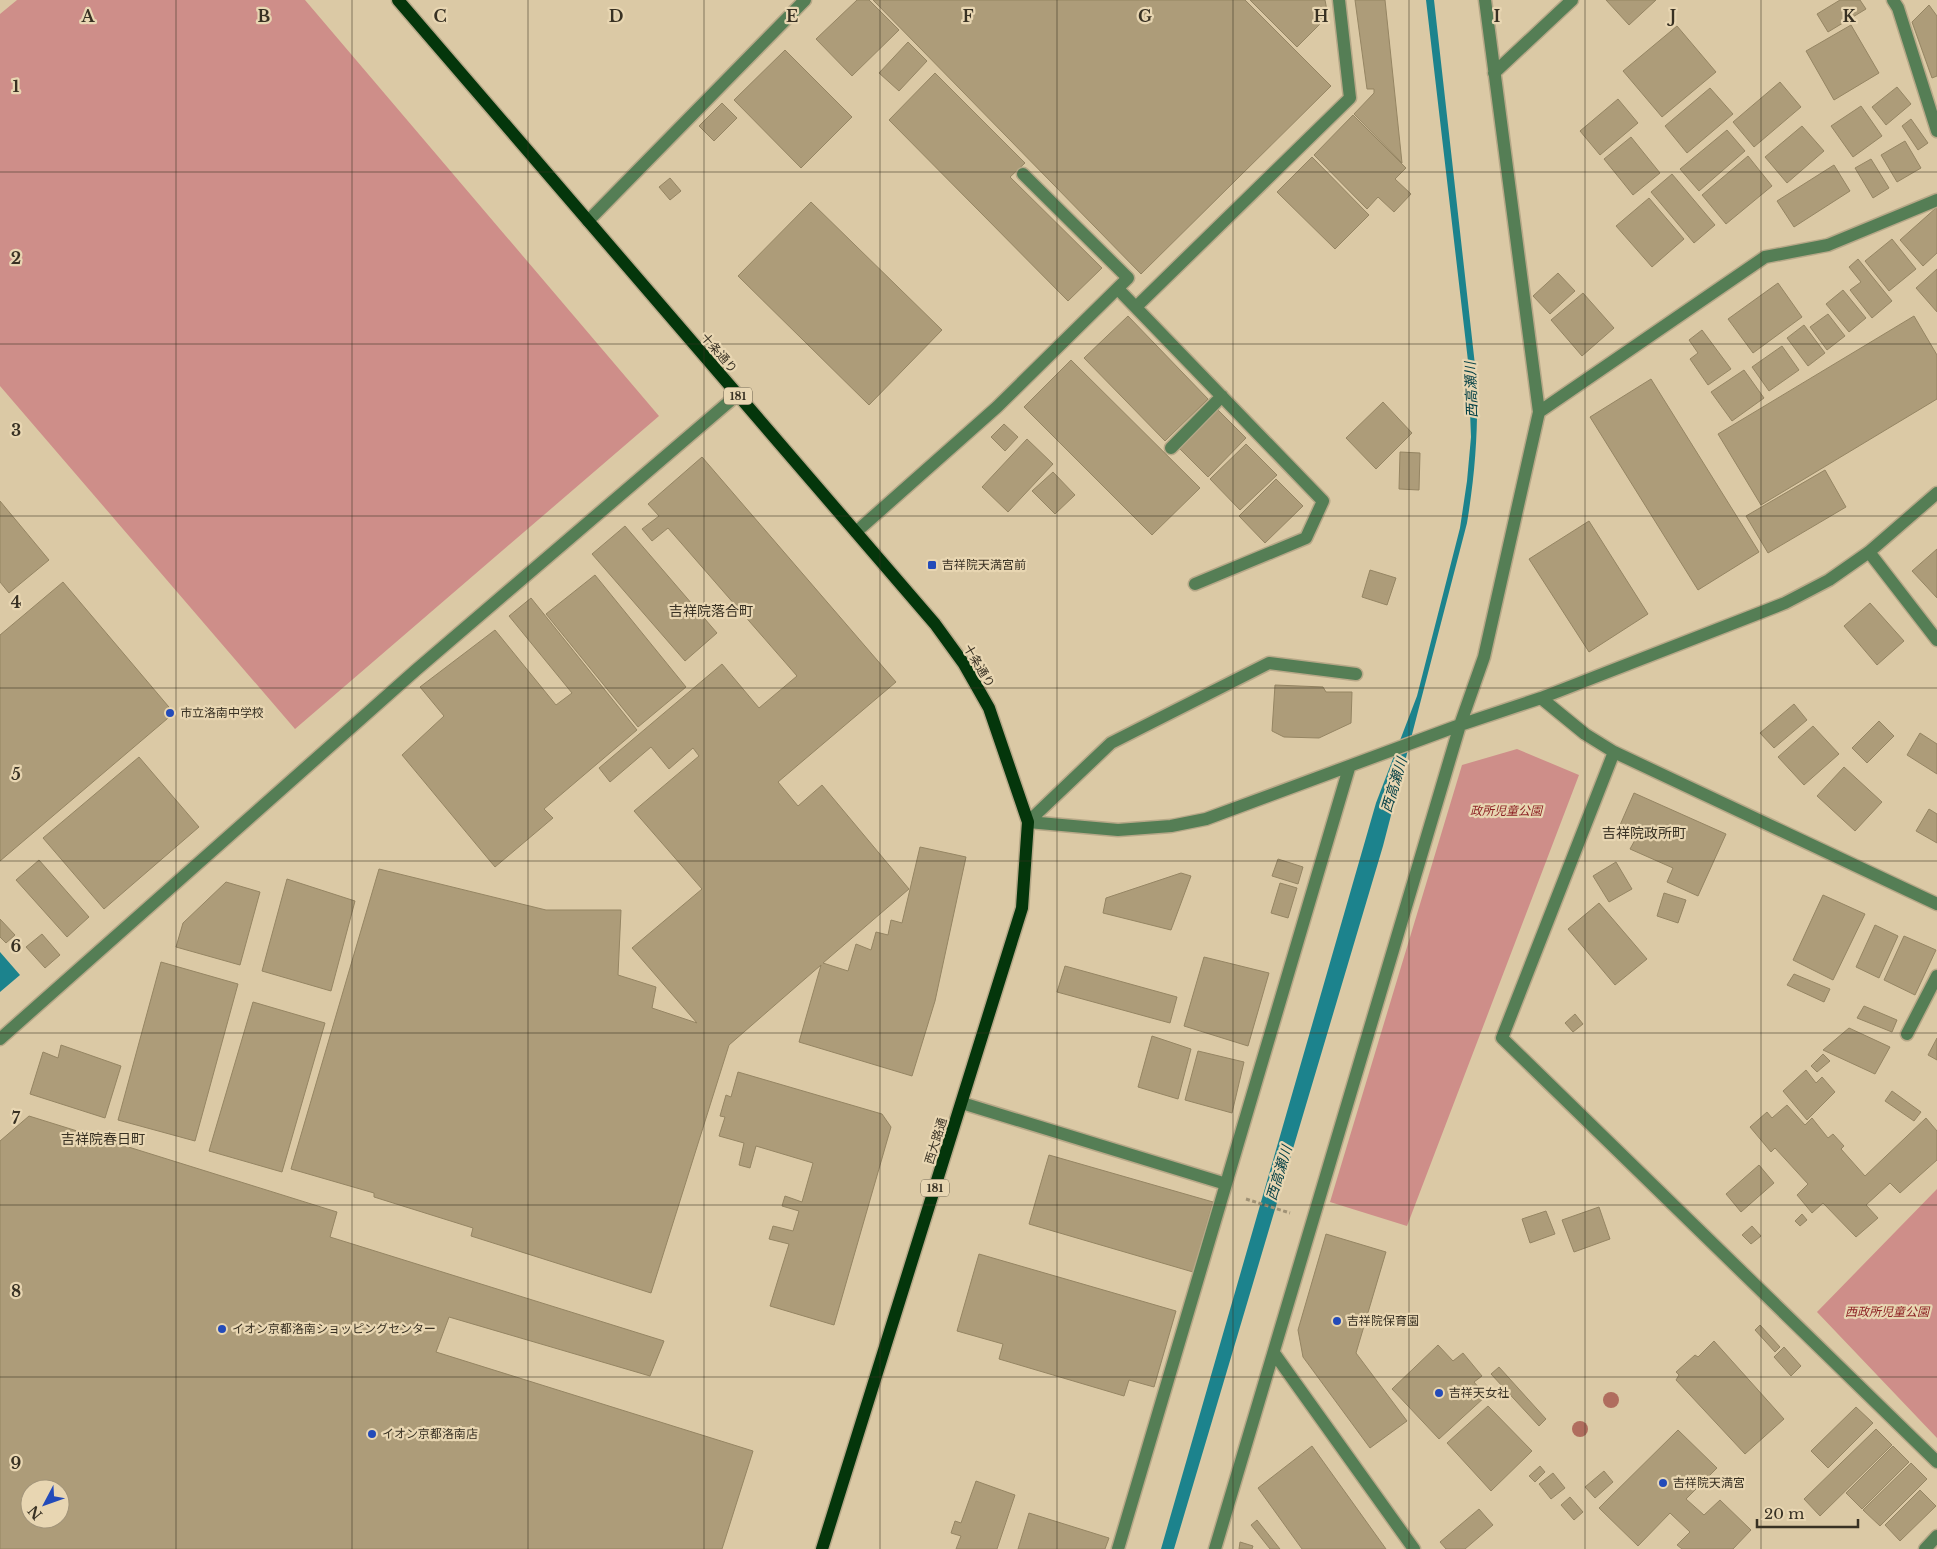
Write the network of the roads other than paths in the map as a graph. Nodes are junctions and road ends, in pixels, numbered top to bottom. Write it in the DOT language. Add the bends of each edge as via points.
graph roads {
  1 [pos="398,0"];
  2 [pos="804,0"];
  3 [pos="1339,0"];
  4 [pos="1485,0"];
  5 [pos="1572,0"];
  6 [pos="1893,0"];
  7 [pos="1494,73"];
  8 [pos="1937,131"];
  9 [pos="1023,174"];
  10 [pos="1937,200"];
  11 [pos="588,221"];
  12 [pos="1118,289"];
  13 [pos="1136,307"];
  14 [pos="737,395"];
  15 [pos="1222,396"];
  16 [pos="1539,412"];
  17 [pos="1171,448"];
  18 [pos="1937,493"];
  19 [pos="856,532"];
  20 [pos="1869,552"];
  21 [pos="1195,584"];
  22 [pos="1937,640"];
  23 [pos="1356,674"];
  24 [pos="1541,698"];
  25 [pos="1460,726"];
  26 [pos="1614,752"];
  27 [pos="1349,768"];
  28 [pos="1028,822"];
  29 [pos="1937,904"];
  30 [pos="1937,976"];
  31 [pos="1907,1034"];
  32 [pos="0,1039"];
  33 [pos="962,1103"];
  34 [pos="1226,1184"];
  35 [pos="1274,1353"];
  36 [pos="1937,1462"];
  37 [pos="1937,1536"];
  38 [pos="822,1549"];
  39 [pos="1118,1549"];
  40 [pos="1216,1549"];
  41 [pos="1414,1549"];
  42 [pos="1925,1549"];
  1 -- 11 [label="main road, 十条通り / 181"];
  2 -- 11 [label="street"];
  3 -- 13 [label="street" via="1350,98"];
  4 -- 7 [label="street"];
  5 -- 7 [label="street"];
  6 -- 8 [label="street"];
  7 -- 16 [label="street"];
  9 -- 12 [label="street" via="1128,278"];
  10 -- 16 [label="street" via="1828,245 1765,257"];
  11 -- 14 [label="main road, 十条通り / 181"];
  12 -- 13 [label="street"];
  12 -- 19 [label="street" via="997,407"];
  13 -- 15 [label="street"];
  14 -- 19 [label="main road, 十条通り / 181"];
  14 -- 32 [label="street" via="416,670"];
  15 -- 17 [label="street"];
  15 -- 21 [label="street" via="1323,501 1306,538"];
  16 -- 25 [label="street" via="1484,657"];
  18 -- 20 [label="street"];
  19 -- 28 [label="main road, 十条通り / 181" via="935,624 964,664 989,708"];
  20 -- 22 [label="street"];
  20 -- 24 [label="street" via="1829,580 1785,603"];
  23 -- 28 [label="street" via="1269,663 1111,743"];
  24 -- 25 [label="street"];
  24 -- 26 [label="street" via="1585,734"];
  25 -- 27 [label="street"];
  25 -- 35 [label="street"];
  26 -- 29 [label="street"];
  26 -- 36 [label="street" via="1502,1038"];
  27 -- 28 [label="street" via="1206,819 1171,826 1118,830"];
  27 -- 34 [label="street"];
  28 -- 33 [label="main road, 西大路通 / 181" via="1022,908"];
  30 -- 31 [label="street"];
  33 -- 34 [label="street"];
  33 -- 38 [label="main road, 西大路通 / 181"];
  34 -- 39 [label="street"];
  35 -- 40 [label="street"];
  35 -- 41 [label="street"];
  37 -- 42 [label="street"];
}
